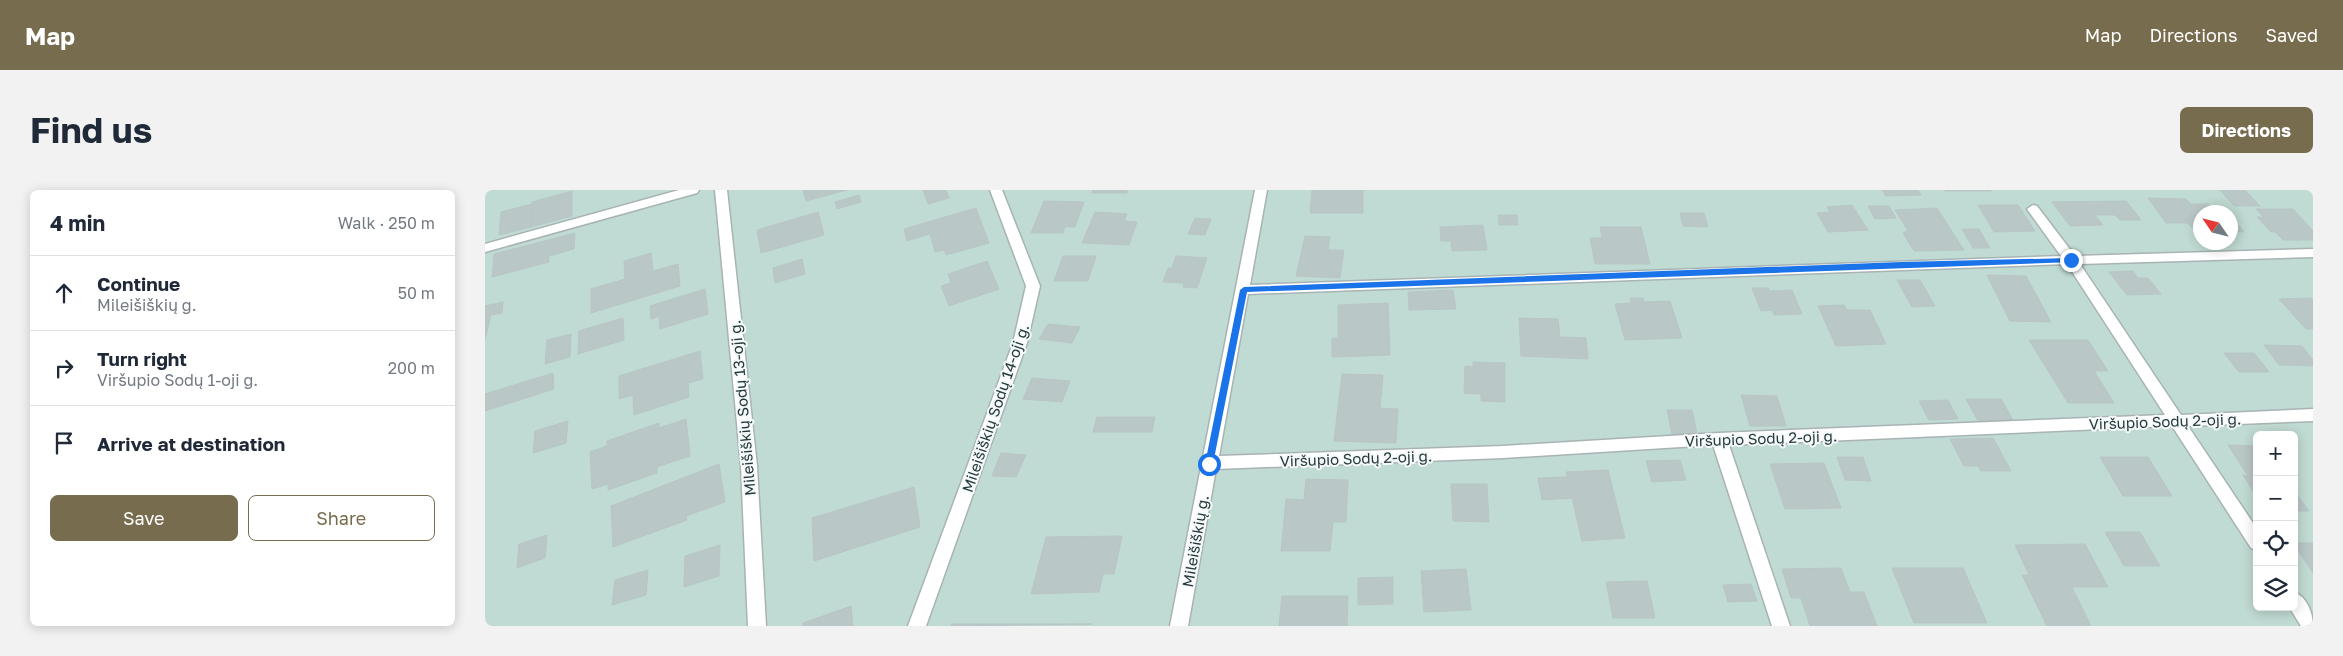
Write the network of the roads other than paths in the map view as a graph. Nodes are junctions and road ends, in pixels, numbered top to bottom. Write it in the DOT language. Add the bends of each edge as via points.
graph roads {
  1 [pos="693,190"];
  2 [pos="721,190"];
  3 [pos="997,190"];
  4 [pos="1261,190"];
  5 [pos="2033,209"];
  6 [pos="485,248"];
  7 [pos="2313,253"];
  8 [pos="2071,260"];
  9 [pos="1244,290"];
  10 [pos="2313,415"];
  11 [pos="2177,420"];
  12 [pos="1719,439"];
  13 [pos="1209,464"];
  14 [pos="2253,537"];
  15 [pos="2298,606"];
  16 [pos="757,626"];
  17 [pos="917,626"];
  18 [pos="1179,626"];
  19 [pos="1781,626"];
  20 [pos="2311,626"];
  1 -- 6 [label="street"];
  2 -- 16 [label="street, Mileišiškių Sodų 13-oji g." via="749,466"];
  3 -- 17 [label="street, Mileišiškių Sodų 14-oji g." via="1033,286 1020,343"];
  4 -- 9 [label="street, Mileišiškių g."];
  5 -- 8 [label="street"];
  7 -- 8 [label="street"];
  8 -- 9 [label="street"];
  8 -- 11 [label="street"];
  9 -- 13 [label="street, Mileišiškių g."];
  10 -- 11 [label="street, Viršupio Sodų 2-oji g."];
  11 -- 12 [label="street, Viršupio Sodų 2-oji g."];
  11 -- 14 [label="street"];
  12 -- 13 [label="street, Viršupio Sodų 2-oji g."];
  12 -- 19 [label="street"];
  13 -- 18 [label="street, Mileišiškių g."];
  15 -- 20 [label="street"];
}
